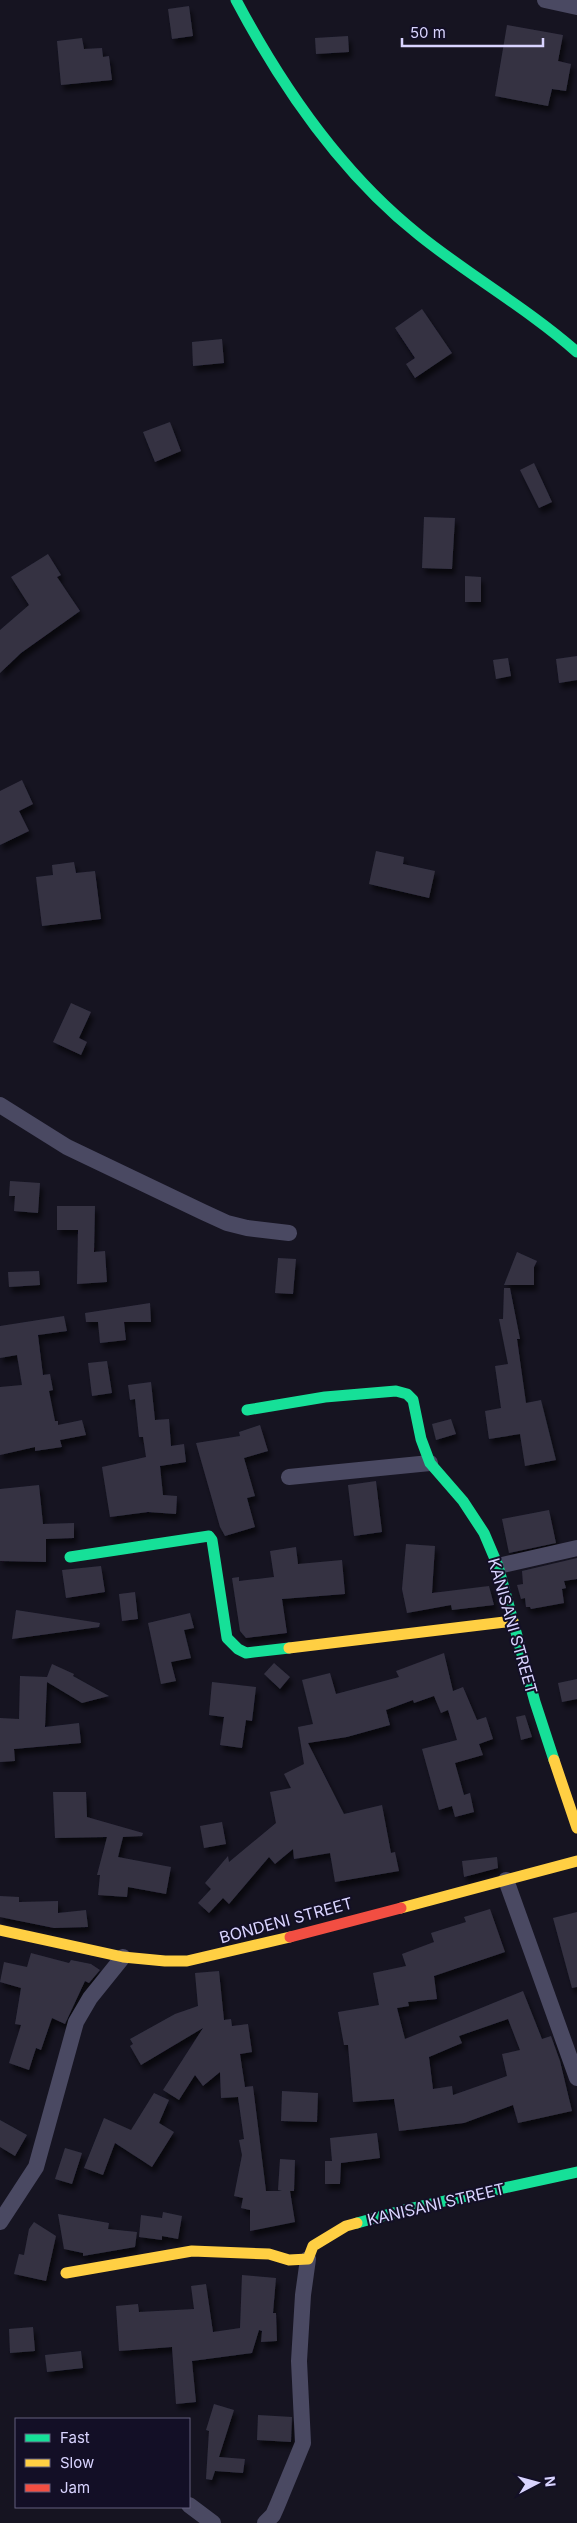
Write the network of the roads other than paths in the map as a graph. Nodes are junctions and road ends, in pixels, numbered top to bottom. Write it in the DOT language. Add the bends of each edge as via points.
graph roads {
  1 [pos="236,0"];
  2 [pos="545,0"];
  3 [pos="577,7"];
  4 [pos="577,352"];
  5 [pos="0,1105"];
  6 [pos="289,1233"];
  7 [pos="247,1410"];
  8 [pos="430,1463"];
  9 [pos="289,1477"];
  10 [pos="577,1548"];
  11 [pos="70,1557"];
  12 [pos="498,1566"];
  13 [pos="513,1621"];
  14 [pos="577,1828"];
  15 [pos="577,1861"];
  16 [pos="506,1880"];
  17 [pos="0,1930"];
  18 [pos="123,1957"];
  19 [pos="571,2041"];
  20 [pos="577,2078"];
  21 [pos="577,2172"];
  22 [pos="0,2222"];
  23 [pos="308,2259"];
  24 [pos="66,2273"];
  25 [pos="190,2506"];
  26 [pos="213,2523"];
  27 [pos="265,2523"];
  1 -- 4 [label="street" via="263,51 365,187 419,235 544,323"];
  2 -- 3 [label="street"];
  5 -- 6 [label="street" via="67,1146 203,1212 247,1228"];
  7 -- 8 [label="street, KANISANI STREET" via="325,1397 407,1394 412,1400"];
  8 -- 9 [label="street"];
  8 -- 12 [label="street, KANISANI STREET" via="463,1501 484,1533"];
  10 -- 12 [label="street"];
  11 -- 13 [label="street" via="209,1536 227,1638 246,1653"];
  12 -- 13 [label="street, KANISANI STREET"];
  13 -- 14 [label="street, KANISANI STREET" via="535,1702"];
  15 -- 16 [label="street, BONDENI STREET"];
  16 -- 18 [label="street, BONDENI STREET" via="209,1957 165,1961"];
  16 -- 19 [label="street"];
  17 -- 18 [label="street, BONDENI STREET"];
  18 -- 22 [label="street" via="90,1998 76,2022 36,2167"];
  19 -- 20 [label="street"];
  21 -- 23 [label="street, KANISANI STREET" via="346,2226 313,2246"];
  23 -- 24 [label="street" via="192,2251"];
  23 -- 27 [label="street, KANISANI STREET" via="299,2361 303,2443 275,2510"];
  25 -- 26 [label="street"];
}
